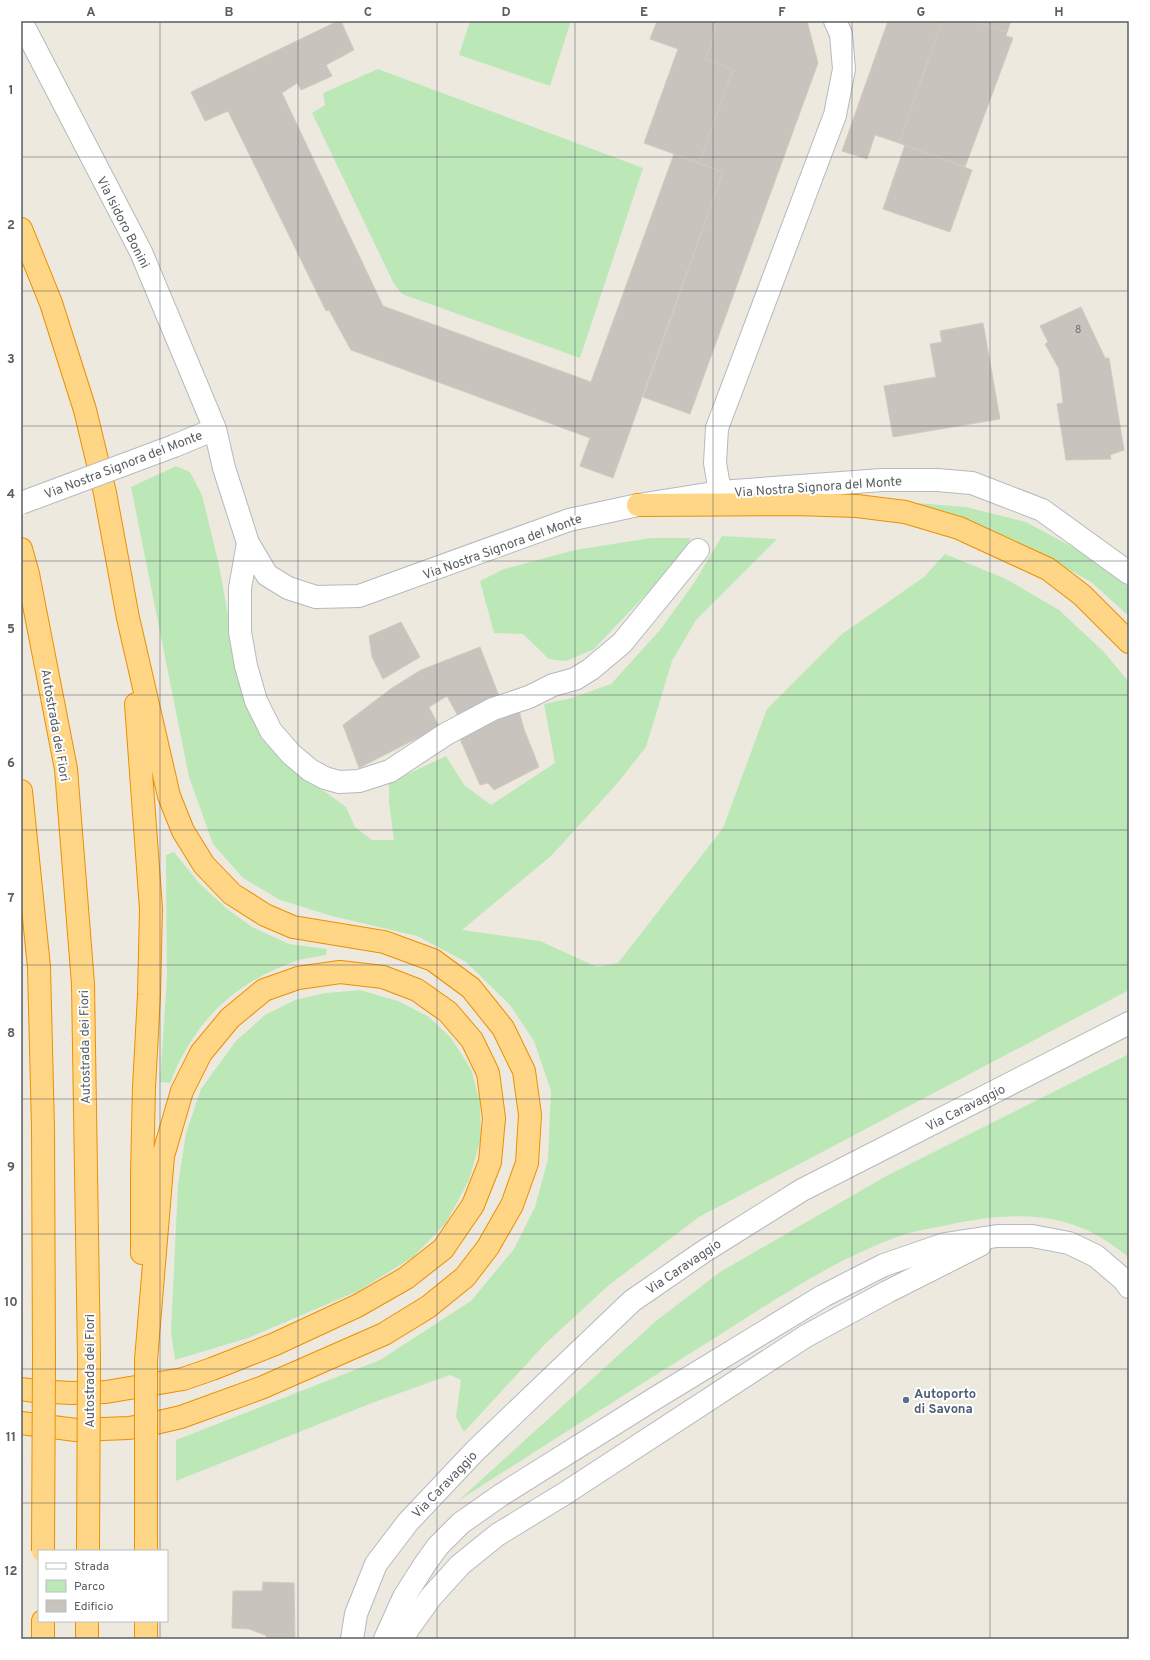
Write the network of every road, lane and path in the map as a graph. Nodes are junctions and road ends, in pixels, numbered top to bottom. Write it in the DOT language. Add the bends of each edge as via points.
graph roads {
  1 [pos="21,21"];
  2 [pos="835,21"];
  3 [pos="21,229"];
  4 [pos="215,429"];
  5 [pos="720,492"];
  6 [pos="21,503"];
  7 [pos="638,505"];
  8 [pos="248,543"];
  9 [pos="21,549"];
  10 [pos="698,550"];
  11 [pos="1129,573"];
  12 [pos="128,618"];
  13 [pos="1129,642"];
  14 [pos="21,791"];
  15 [pos="1129,1023"];
  16 [pos="997,1236"];
  17 [pos="1129,1287"];
  18 [pos="146,1360"];
  19 [pos="21,1389"];
  20 [pos="21,1423"];
  21 [pos="43,1550"];
  22 [pos="88,1550"];
  23 [pos="146,1550"];
  24 [pos="43,1622"];
  25 [pos="87,1622"];
  26 [pos="146,1622"];
  27 [pos="43,1639"];
  28 [pos="87,1639"];
  29 [pos="146,1639"];
  30 [pos="352,1639"];
  31 [pos="385,1639"];
  32 [pos="403,1639"];
  1 -- 4 [label="street, Via Isidoro Bonini" via="141,252"];
  2 -- 5 [label="street" via="841,34 844,69 835,115 717,428 715,463"];
  3 -- 12 [label="highway" via="51,303 85,410 105,493"];
  4 -- 6 [label="street, Via Nostra Signora del Monte, bridge"];
  4 -- 8 [label="street, Via Nostra Signora del Monte" via="224,468"];
  5 -- 7 [label="street, Via Nostra Signora del Monte"];
  5 -- 11 [label="street, Via Nostra Signora del Monte" via="882,480 972,483 1042,510"];
  7 -- 8 [label="street, Via Nostra Signora del Monte" via="569,520 359,596 316,597 288,588 267,575"];
  7 -- 13 [label="highway" via="795,504 857,506 905,512 959,528 1048,569 1082,595"];
  8 -- 10 [label="street" via="240,588 240,632 256,701 272,731 291,754 310,770 339,782 359,781 390,771 446,734 493,710 553,685 575,680 622,643"];
  9 -- 22 [label="highway, Autostrada dei Fiori, bridge" via="66,769 83,984 89,1359"];
  12 -- 18 [label="highway" via="151,909 142,1175"];
  12 -- 20 [label="highway" via="169,796 183,831 204,865 232,894 265,915 293,927 384,942 433,960 471,988 503,1028 524,1071 530,1115 527,1163 512,1205 488,1247 465,1277 428,1307 384,1334 261,1388 180,1417 129,1428 76,1430"];
  14 -- 21 [label="highway, bridge" via="39,967 44,1128"];
  15 -- 30 [label="street, Via Caravaggio" via="802,1190 703,1252 632,1301 475,1451 408,1522 376,1564 356,1614"];
  16 -- 17 [label="street" via="1032,1236 1069,1243 1096,1256"];
  16 -- 31 [label="street" via="945,1244 884,1265 823,1296 501,1495 461,1523 438,1546 404,1596"];
  16 -- 32 [label="street" via="806,1336 498,1535 460,1565 431,1597"];
  18 -- 19 [label="highway" via="163,1156 182,1091 201,1053 230,1018 264,990 298,978 340,972 383,977 417,990 448,1012 472,1040 488,1073 494,1118 488,1169 473,1205 443,1249 406,1278 357,1306 275,1344 183,1379 106,1392 71,1393"];
  18 -- 23 [label="highway, bridge"];
  24 -- 27 [label="highway"];
  25 -- 28 [label="highway"];
  26 -- 29 [label="highway"];
}
